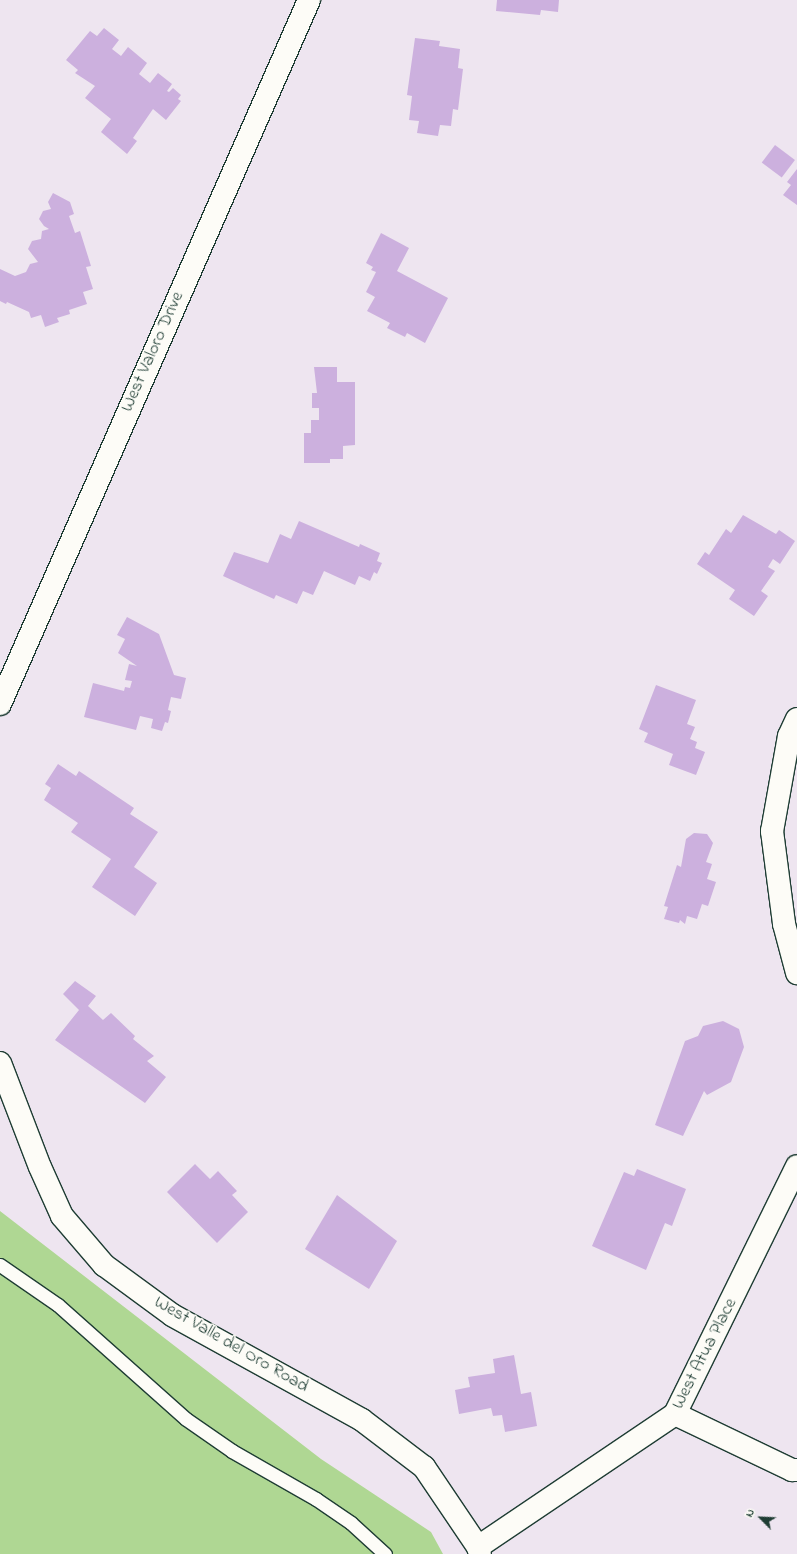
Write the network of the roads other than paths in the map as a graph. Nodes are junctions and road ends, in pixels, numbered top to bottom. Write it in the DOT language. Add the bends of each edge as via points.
graph roads {
  1 [pos="309,0"];
  2 [pos="0,704"];
  3 [pos="797,719"];
  4 [pos="797,973"];
  5 [pos="0,1063"];
  6 [pos="797,1166"];
  7 [pos="0,1265"];
  8 [pos="675,1414"];
  9 [pos="797,1470"];
  10 [pos="479,1550"];
  11 [pos="385,1554"];
  1 -- 2 [label="street, West Valoro Drive"];
  3 -- 4 [label="street" via="789,736 772,831 784,924"];
  5 -- 10 [label="street, West Valle del Oro Road" via="62,1216 104,1265 172,1315 362,1420 418,1462 424,1467"];
  6 -- 8 [label="street, West Atua Place"];
  7 -- 11 [label="lane" via="58,1305 186,1419 232,1451 316,1499 350,1523"];
  8 -- 9 [label="street" via="792,1470"];
  8 -- 10 [label="street, West Atua Place"];
}
